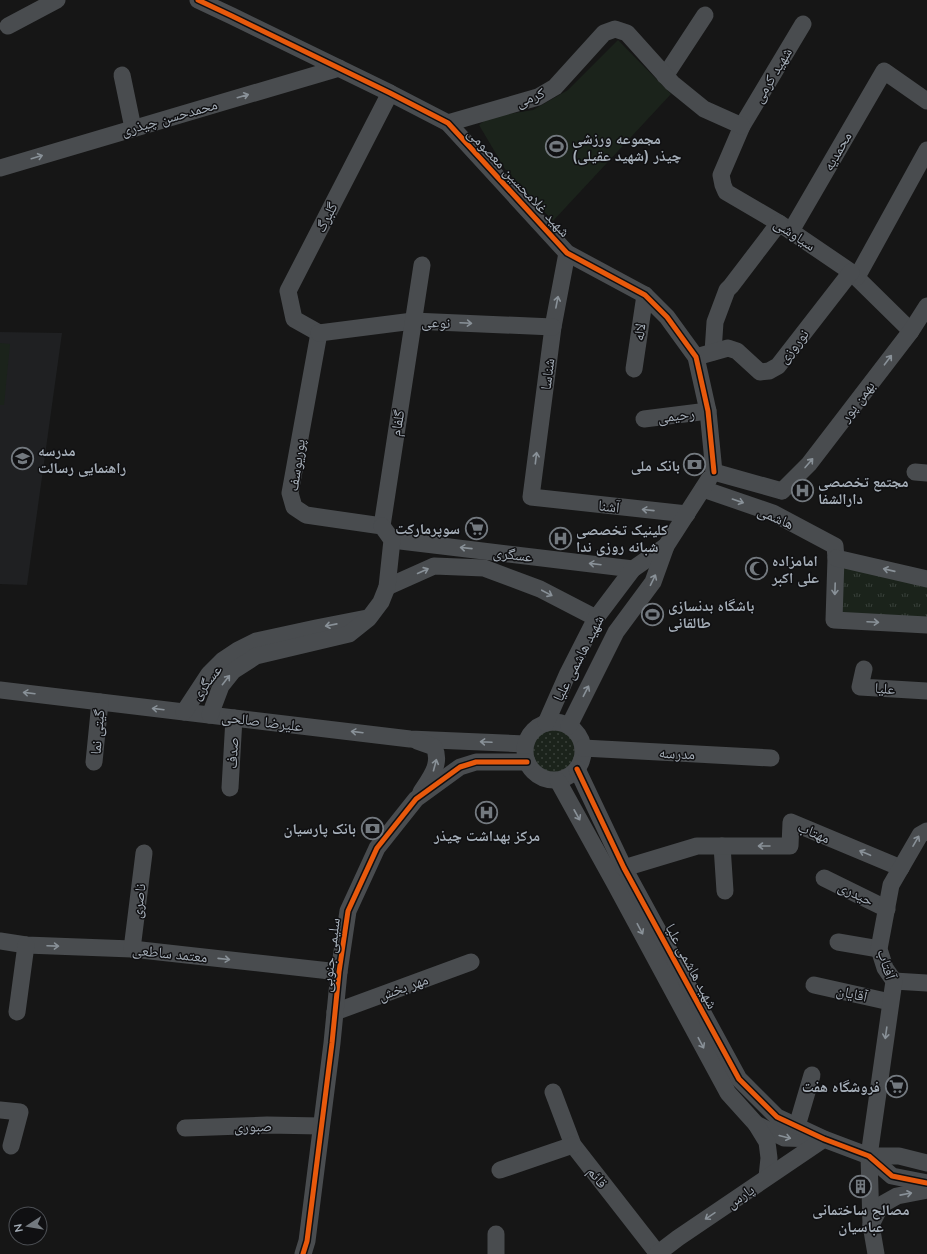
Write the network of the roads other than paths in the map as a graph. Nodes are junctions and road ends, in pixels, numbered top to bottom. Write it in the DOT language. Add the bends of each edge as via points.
graph roads {
  1 [pos="57,0"];
  2 [pos="198,0"];
  3 [pos="232,8"];
  4 [pos="705,15"];
  5 [pos="803,24"];
  6 [pos="8,26"];
  7 [pos="339,68"];
  8 [pos="122,75"];
  9 [pos="665,76"];
  10 [pos="390,93"];
  11 [pos="927,101"];
  12 [pos="448,123"];
  13 [pos="742,126"];
  14 [pos="133,128"];
  15 [pos="927,150"];
  16 [pos="0,168"];
  17 [pos="785,227"];
  18 [pos="567,252"];
  19 [pos="422,265"];
  20 [pos="854,275"];
  21 [pos="645,295"];
  22 [pos="927,306"];
  23 [pos="413,321"];
  24 [pos="553,328"];
  25 [pos="911,331"];
  26 [pos="319,333"];
  27 [pos="713,352"];
  28 [pos="696,357"];
  29 [pos="634,369"];
  30 [pos="708,411"];
  31 [pos="644,419"];
  32 [pos="714,472"];
  33 [pos="703,489"];
  34 [pos="782,491"];
  35 [pos="531,497"];
  36 [pos="773,513"];
  37 [pos="687,514"];
  38 [pos="382,526"];
  39 [pos="392,540"];
  40 [pos="666,546"];
  41 [pos="836,558"];
  42 [pos="633,569"];
  43 [pos="927,579"];
  44 [pos="387,587"];
  45 [pos="369,618"];
  46 [pos="596,618"];
  47 [pos="927,625"];
  48 [pos="864,670"];
  49 [pos="0,690"];
  50 [pos="927,691"];
  51 [pos="100,702"];
  52 [pos="184,712"];
  53 [pos="210,715"];
  54 [pos="234,718"];
  55 [pos="546,723"];
  56 [pos="569,726"];
  57 [pos="410,739"];
  58 [pos="525,744"];
  59 [pos="583,748"];
  60 [pos="771,758"];
  61 [pos="94,762"];
  62 [pos="526,762"];
  63 [pos="578,769"];
  64 [pos="558,781"];
  65 [pos="230,788"];
  66 [pos="416,798"];
  67 [pos="927,830"];
  68 [pos="722,846"];
  69 [pos="144,853"];
  70 [pos="624,868"];
  71 [pos="901,868"];
  72 [pos="824,878"];
  73 [pos="725,891"];
  74 [pos="887,909"];
  75 [pos="0,941"];
  76 [pos="838,942"];
  77 [pos="26,945"];
  78 [pos="132,949"];
  79 [pos="879,949"];
  80 [pos="471,962"];
  81 [pos="339,972"];
  82 [pos="894,981"];
  83 [pos="927,982"];
  84 [pos="814,985"];
  85 [pos="890,1002"];
  86 [pos="17,1012"];
  87 [pos="335,1012"];
  88 [pos="812,1075"];
  89 [pos="553,1092"];
  90 [pos="0,1110"];
  91 [pos="756,1124"];
  92 [pos="322,1126"];
  93 [pos="797,1126"];
  94 [pos="185,1128"];
  95 [pos="824,1139"];
  96 [pos="574,1145"];
  97 [pos="11,1146"];
  98 [pos="869,1156"];
  99 [pos="927,1163"];
  100 [pos="500,1170"];
  101 [pos="767,1177"];
  102 [pos="927,1183"];
  103 [pos="927,1190"];
  104 [pos="871,1225"];
  105 [pos="496,1234"];
  106 [pos="678,1246"];
  107 [pos="303,1254"];
  108 [pos="496,1254"];
  109 [pos="657,1254"];
  110 [pos="876,1254"];
  1 -- 6 [label="street"];
  2 -- 3 [label="street, شهید غلامحسین معصومی"];
  3 -- 7 [label="street, شهید غلامحسین معصومی"];
  4 -- 9 [label="street"];
  5 -- 13 [label="street, شهید کرمی"];
  7 -- 10 [label="street, شهید غلامحسین معصومی"];
  14 -- 7 [label="street, محمدحسن چیذری, one-way"];
  8 -- 14 [label="street"];
  9 -- 12 [label="street, کرمی" via="627,33 615,29 604,32 555,87 538,97"];
  9 -- 13 [label="street" via="704,109"];
  10 -- 12 [label="street, شهید غلامحسین معصومی"];
  10 -- 26 [label="street, گلبرگ" via="288,291 294,319"];
  11 -- 17 [label="street, محمدیه" via="884,71"];
  12 -- 18 [label="street, شهید غلامحسین معصومی"];
  13 -- 17 [label="street, سیاوشی" via="721,175 722,185 726,192"];
  16 -- 14 [label="street, محمدحسن چیذری, one-way"];
  15 -- 20 [label="street, نوروزی"];
  17 -- 20 [label="street, سیاوشی"];
  17 -- 27 [label="street, محمدیه" via="727,290 715,322"];
  18 -- 21 [label="street, شهید غلامحسین معصومی"];
  24 -- 18 [label="street, شناسا, one-way"];
  19 -- 23 [label="street, گلفام"];
  20 -- 25 [label="street, سیاوشی"];
  20 -- 27 [label="street, نوروزی" via="778,366 770,371 760,372 737,351 728,348"];
  21 -- 28 [label="street, شهید غلامحسین معصومی" via="667,317"];
  21 -- 29 [label="street, لاله"];
  22 -- 25 [label="street, بهمن پور"];
  23 -- 24 [label="street, نوعی, one-way"];
  23 -- 26 [label="street, نوعی"];
  23 -- 38 [label="street, گلفام"];
  35 -- 24 [label="street, شناسا, one-way"];
  34 -- 25 [label="street, بهمن پور, one-way" via="809,464"];
  26 -- 38 [label="street, پوریوسف" via="290,493 294,508 306,515"];
  27 -- 28 [label="street, نوروزی"];
  28 -- 30 [label="street, شهید غلامحسین معصومی"];
  30 -- 31 [label="street, رحیمی"];
  30 -- 32 [label="street, شهید غلامحسین معصومی"];
  32 -- 33 [label="street, شهید هاشمی علیا"];
  32 -- 34 [label="street, هاشمی"];
  33 -- 36 [label="street, هاشمی, one-way"];
  33 -- 37 [label="street, شهید هاشمی علیا"];
  34 -- 36 [label="street" via="784,504 781,510"];
  37 -- 35 [label="street, آشنا, one-way"];
  36 -- 41 [label="street, هاشمی" via="835,546"];
  37 -- 40 [label="street, شهید هاشمی علیا"];
  38 -- 39 [label="street"];
  42 -- 39 [label="street, عسگری, one-way"];
  39 -- 44 [label="street, عسگری"];
  40 -- 42 [label="street, شهید هاشمی علیا"];
  56 -- 40 [label="street, شهید هاشمی علیا, one-way" via="616,632 652,582"];
  43 -- 41 [label="street, one-way"];
  41 -- 47 [label="street, هاشمی, one-way" via="834,620"];
  42 -- 46 [label="street, شهید هاشمی علیا"];
  44 -- 45 [label="street, عسگری" via="381,602"];
  44 -- 46 [label="street, عسگری, one-way" via="434,566 484,568 540,588"];
  45 -- 52 [label="street, عسگری, one-way" via="256,641 238,650 209,674"];
  53 -- 45 [label="street, عسگری, one-way" via="221,686 233,671 256,656 349,634"];
  46 -- 55 [label="street, شهید هاشمی علیا"];
  48 -- 50 [label="street, علیا" via="860,687"];
  51 -- 49 [label="street, علیرضا صالحی, one-way"];
  52 -- 51 [label="street, علیرضا صالحی, one-way"];
  51 -- 61 [label="street, گیتی نما"];
  52 -- 53 [label="street, علیرضا صالحی"];
  53 -- 54 [label="street, علیرضا صالحی"];
  57 -- 54 [label="street, علیرضا صالحی, one-way"];
  54 -- 65 [label="street, صدف"];
  55 -- 56 [label="street"];
  55 -- 58 [label="street" via="532,731"];
  56 -- 59 [label="street" via="576,731"];
  58 -- 57 [label="street, علیرضا صالحی, one-way"];
  66 -- 57 [label="street, one-way" via="436,766 437,754 434,747"];
  58 -- 62 [label="street"];
  59 -- 60 [label="street, مدرسه"];
  59 -- 63 [label="street"];
  62 -- 64 [label="street" via="539,777"];
  62 -- 66 [label="street, سلیمی جنوبی" via="476,762 460,767"];
  63 -- 64 [label="street" via="566,779"];
  63 -- 70 [label="street, شهید هاشمی علیا"];
  64 -- 91 [label="street, شهید هاشمی علیا, one-way" via="728,1093"];
  66 -- 81 [label="street, سلیمی جنوبی" via="377,848 348,911"];
  71 -- 67 [label="street, آفتاب, one-way" via="920,835"];
  68 -- 70 [label="street, مهتاب" via="697,846"];
  71 -- 68 [label="street, مهتاب, one-way" via="791,822 790,846"];
  68 -- 73 [label="street"];
  69 -- 78 [label="street, ناصری"];
  70 -- 93 [label="street, شهید هاشمی علیا" via="740,1079 777,1117"];
  71 -- 74 [label="street, آفتاب" via="891,885"];
  72 -- 74 [label="street, حیدری"];
  74 -- 79 [label="street, آفتاب"];
  75 -- 77 [label="street, معتمد ساطعی"];
  76 -- 79 [label="street"];
  77 -- 78 [label="street, معتمد ساطعی, one-way"];
  77 -- 86 [label="street"];
  78 -- 81 [label="street, معتمد ساطعی, one-way"];
  79 -- 82 [label="street, آفتاب" via="885,968"];
  80 -- 87 [label="street, مهر بخش"];
  81 -- 87 [label="street, سلیمی جنوبی"];
  82 -- 83 [label="street"];
  82 -- 85 [label="street, آفتاب"];
  84 -- 85 [label="street, آقایان"];
  85 -- 98 [label="street, آفتاب, one-way"];
  87 -- 92 [label="street, سلیمی جنوبی"];
  88 -- 93 [label="street"];
  89 -- 96 [label="street, قائم"];
  90 -- 97 [label="street" via="20,1112"];
  91 -- 95 [label="street, شهید هاشمی علیا, one-way" via="784,1138"];
  91 -- 101 [label="street" via="767,1142"];
  92 -- 94 [label="street, صبوری"];
  92 -- 107 [label="street, سلیمی جنوبی" via="307,1241"];
  93 -- 95 [label="street, شهید هاشمی علیا"];
  95 -- 98 [label="street"];
  95 -- 101 [label="street, پارس"];
  96 -- 100 [label="street"];
  96 -- 109 [label="street, قائم"];
  98 -- 99 [label="street" via="899,1156"];
  98 -- 102 [label="street" via="892,1176"];
  98 -- 104 [label="street, آفتاب"];
  101 -- 106 [label="street, پارس, one-way"];
  104 -- 103 [label="street, one-way" via="881,1205 896,1196"];
  104 -- 110 [label="street, آفتاب"];
  105 -- 108 [label="street"];
  106 -- 109 [label="street, پارس"];
}
